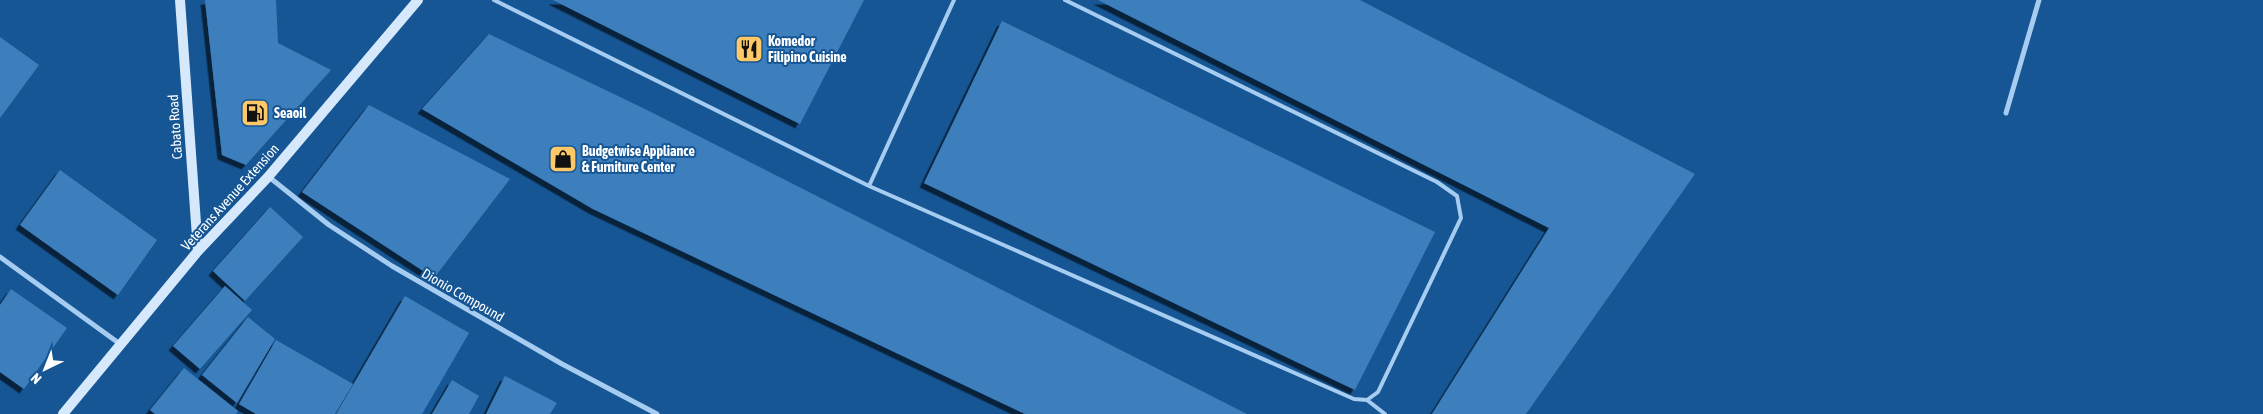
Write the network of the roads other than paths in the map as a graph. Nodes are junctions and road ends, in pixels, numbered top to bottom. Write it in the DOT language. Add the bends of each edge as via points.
graph roads {
  1 [pos="180,0"];
  2 [pos="418,0"];
  3 [pos="494,0"];
  4 [pos="954,0"];
  5 [pos="1065,0"];
  6 [pos="2039,0"];
  7 [pos="2006,113"];
  8 [pos="268,177"];
  9 [pos="869,186"];
  10 [pos="198,251"];
  11 [pos="0,257"];
  12 [pos="120,344"];
  13 [pos="1367,400"];
  14 [pos="64,414"];
  15 [pos="657,414"];
  16 [pos="1385,414"];
  1 -- 10 [label="main road, Cabato Road"];
  2 -- 8 [label="main road, Veterans Avenue Extension"];
  3 -- 9 [label="lane"];
  4 -- 9 [label="lane"];
  5 -- 13 [label="lane" via="1437,182 1456,196 1461,218 1378,392"];
  6 -- 7 [label="street"];
  8 -- 10 [label="main road, Veterans Avenue Extension"];
  8 -- 15 [label="street, Dionio Compound" via="329,226 392,266 529,346"];
  9 -- 13 [label="lane" via="1354,399"];
  10 -- 12 [label="main road, Veterans Avenue Extension"];
  11 -- 12 [label="street"];
  12 -- 14 [label="main road, Veterans Avenue Extension"];
  13 -- 16 [label="lane"];
}
